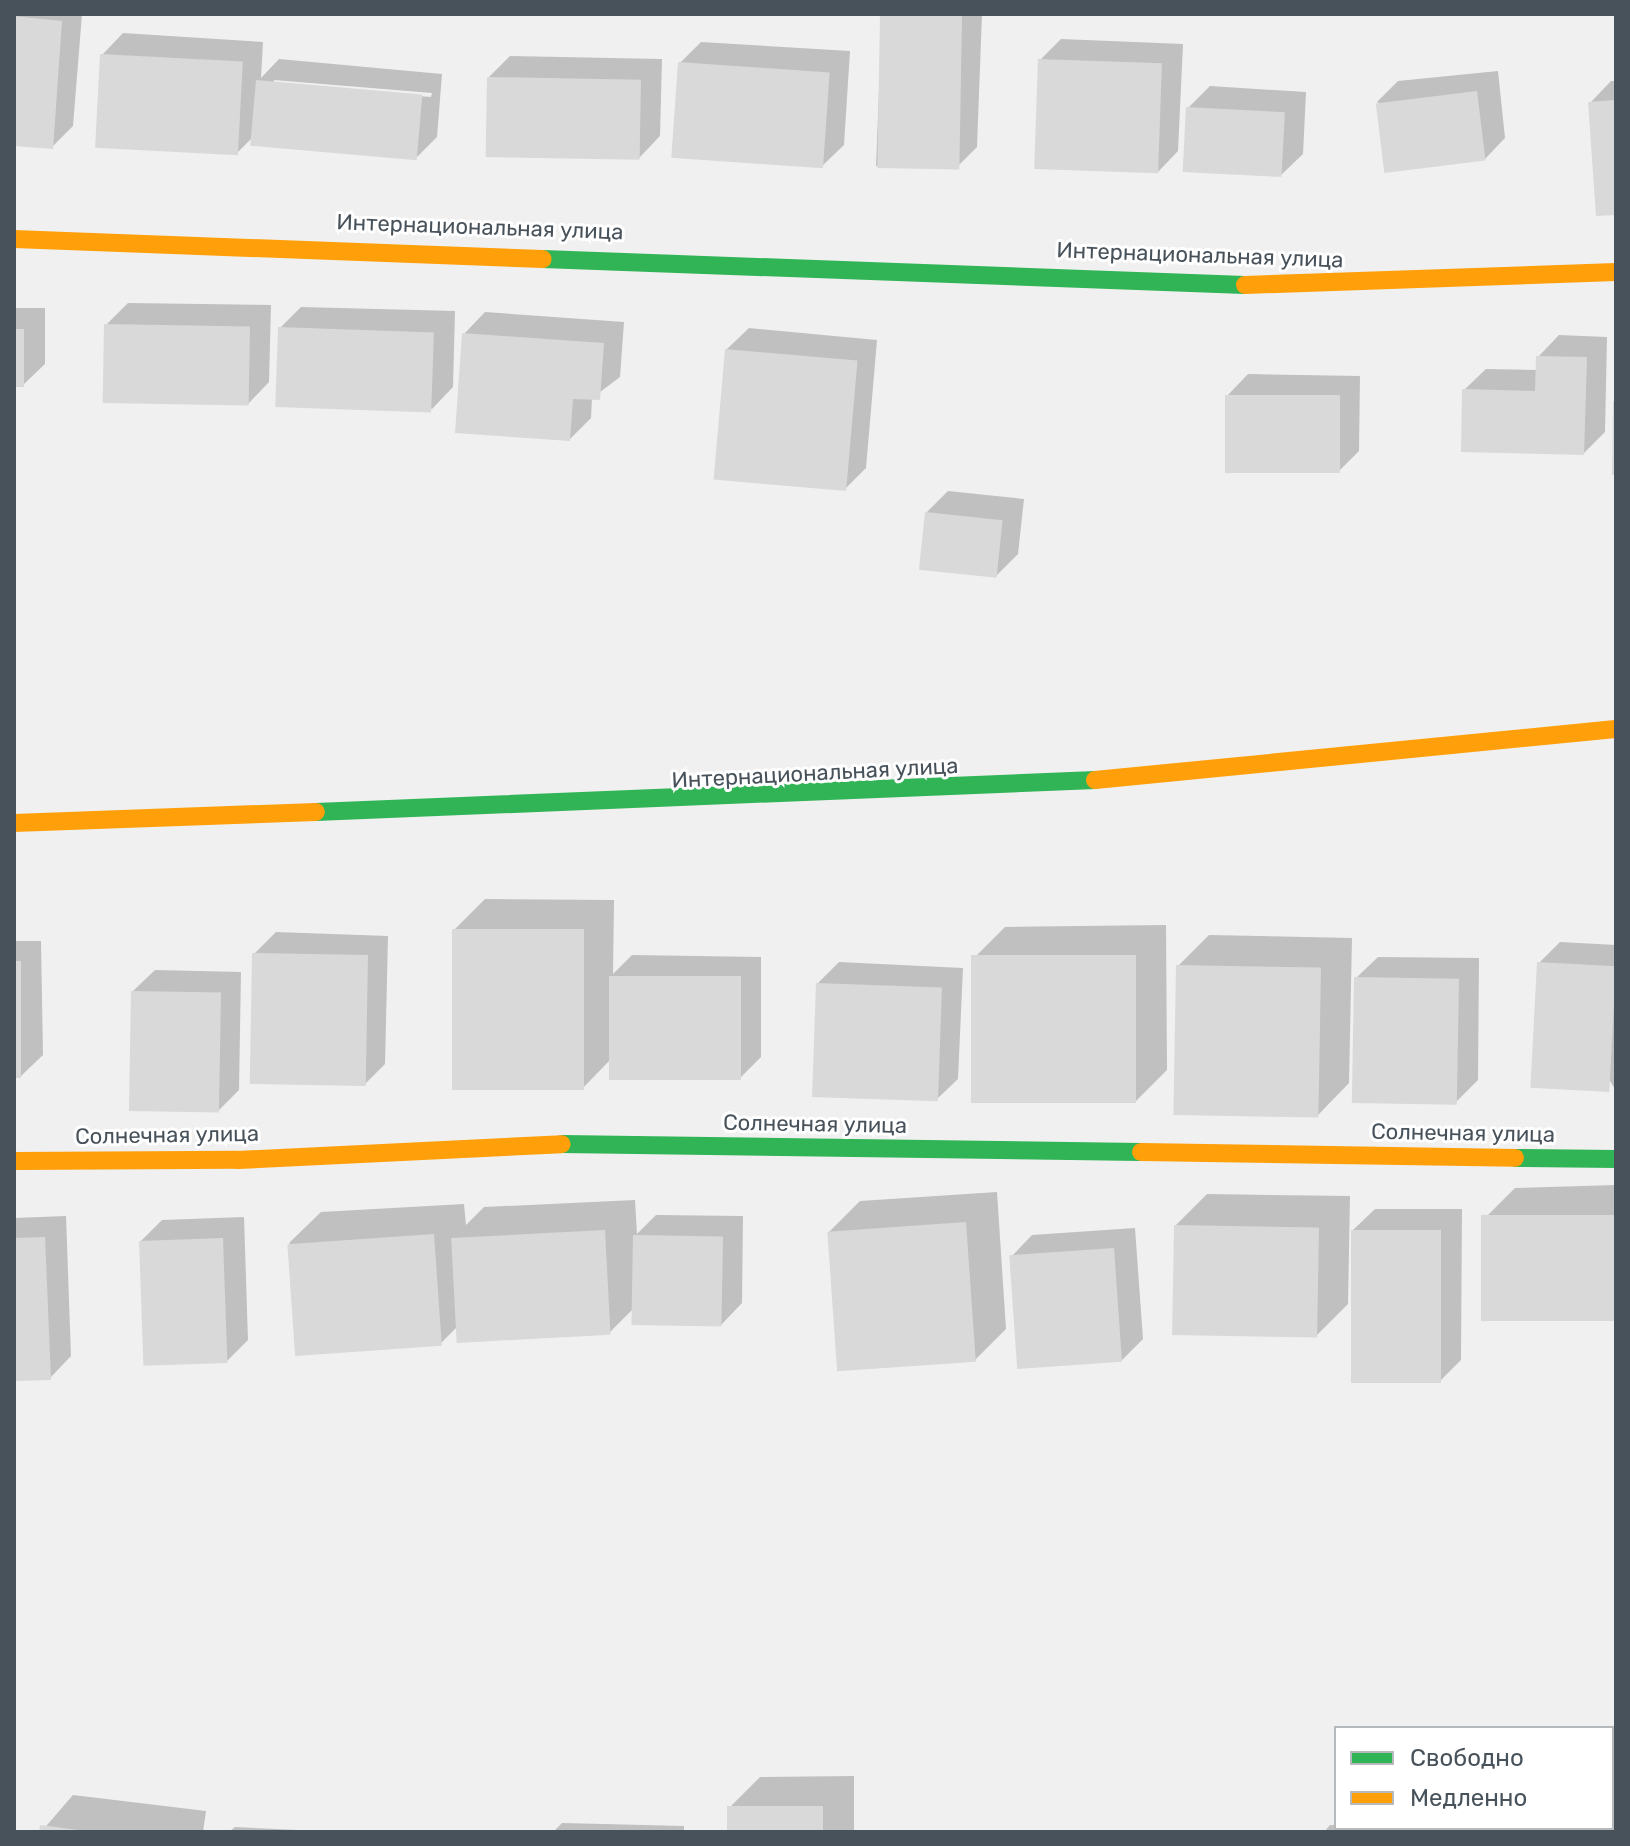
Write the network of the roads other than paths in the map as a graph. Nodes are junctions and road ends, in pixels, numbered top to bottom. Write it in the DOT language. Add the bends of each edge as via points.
graph roads {
  1 [pos="14,239"];
  2 [pos="1616,272"];
  3 [pos="1616,729"];
  4 [pos="14,823"];
  5 [pos="1616,1159"];
  6 [pos="14,1161"];
  1 -- 2 [label="street, Интернациональная улица" via="1295,287"];
  3 -- 4 [label="street, Интернациональная улица" via="1010,788"];
  5 -- 6 [label="street, Солнечная улица" via="542,1144 238,1160"];
}
